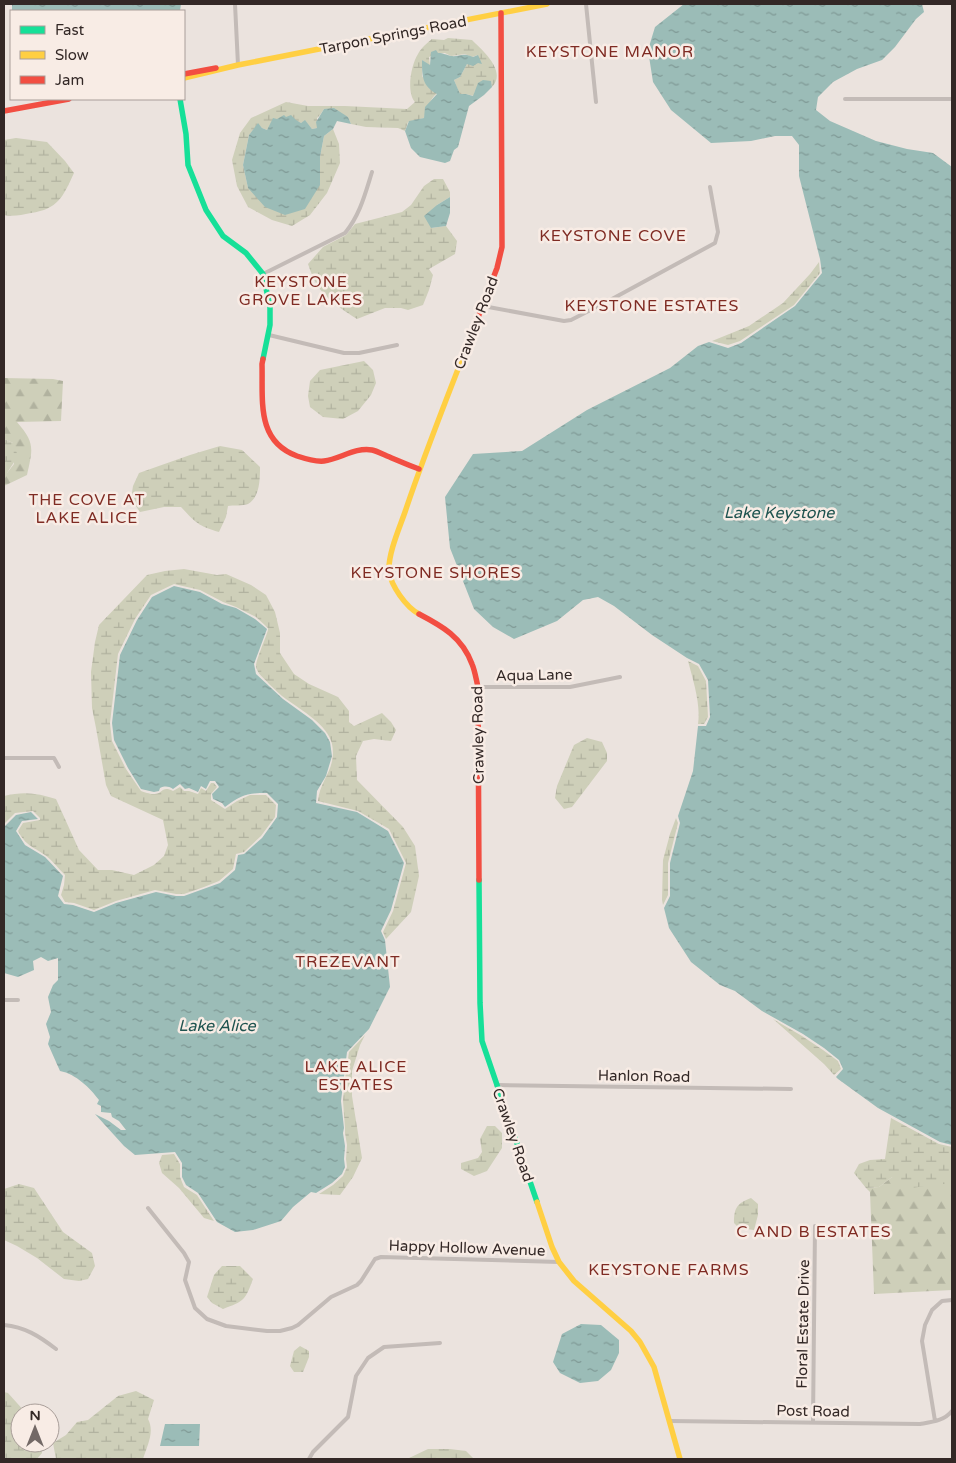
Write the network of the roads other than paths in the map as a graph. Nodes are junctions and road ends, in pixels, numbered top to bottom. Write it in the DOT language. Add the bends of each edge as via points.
graph roads {
  1 [pos="234,4"];
  2 [pos="547,4"];
  3 [pos="586,4"];
  4 [pos="501,13"];
  5 [pos="238,65"];
  6 [pos="185,74"];
  7 [pos="185,78"];
  8 [pos="845,99"];
  9 [pos="952,99"];
  10 [pos="64,100"];
  11 [pos="180,100"];
  12 [pos="596,102"];
  13 [pos="4,111"];
  14 [pos="372,172"];
  15 [pos="710,187"];
  16 [pos="263,274"];
  17 [pos="483,306"];
  18 [pos="268,335"];
  19 [pos="397,346"];
  20 [pos="419,469"];
  21 [pos="620,678"];
  22 [pos="478,686"];
  23 [pos="4,758"];
  24 [pos="59,767"];
  25 [pos="4,1000"];
  26 [pos="18,1000"];
  27 [pos="496,1085"];
  28 [pos="791,1089"];
  29 [pos="148,1208"];
  30 [pos="815,1226"];
  31 [pos="559,1262"];
  32 [pos="952,1300"];
  33 [pos="4,1325"];
  34 [pos="440,1343"];
  35 [pos="56,1349"];
  36 [pos="952,1411"];
  37 [pos="670,1421"];
  38 [pos="935,1421"];
  39 [pos="813,1423"];
  40 [pos="309,1459"];
  41 [pos="680,1459"];
  1 -- 5 [label="street"];
  2 -- 4 [label="street, Tarpon Springs Road"];
  3 -- 12 [label="street"];
  4 -- 5 [label="street, Tarpon Springs Road"];
  4 -- 17 [label="street, Crawley Road" via="502,247 498,268"];
  5 -- 6 [label="street, Tarpon Springs Road"];
  5 -- 7 [label="street, Tarpon Springs Road"];
  8 -- 9 [label="street"];
  10 -- 13 [label="street"];
  11 -- 16 [label="street" via="188,165 206,210 223,236 246,253"];
  14 -- 16 [label="street" via="359,212 345,233"];
  15 -- 17 [label="street" via="718,232 715,243 612,299 564,321"];
  16 -- 18 [label="street" via="270,307"];
  17 -- 20 [label="street, Crawley Road"];
  18 -- 19 [label="street" via="344,353"];
  18 -- 20 [label="street" via="262,364 262,410 270,436 278,446 307,460 324,461 353,451 372,450"];
  20 -- 22 [label="street, Crawley Road" via="392,548 391,582 411,610 445,628 459,641 472,663"];
  21 -- 22 [label="street, Aqua Lane" via="570,687"];
  22 -- 27 [label="street, Crawley Road" via="480,1003 482,1041"];
  23 -- 24 [label="street" via="54,758"];
  25 -- 26 [label="street"];
  27 -- 28 [label="street, Hanlon Road"];
  27 -- 31 [label="street, Crawley Road"];
  29 -- 31 [label="street, Happy Hollow Avenue" via="189,1262 185,1280 195,1308 207,1319 249,1330 280,1330 298,1325 331,1297 357,1285 381,1257"];
  30 -- 39 [label="street, Floral Estate Drive"];
  31 -- 37 [label="street, Crawley Road" via="574,1281 640,1342 654,1368"];
  32 -- 38 [label="street" via="942,1301 932,1310 922,1342"];
  33 -- 35 [label="street" via="28,1330"];
  34 -- 40 [label="street" via="384,1346 368,1358 356,1376 348,1417"];
  36 -- 38 [label="street, Post Road" via="947,1417"];
  37 -- 39 [label="street, Post Road"];
  37 -- 41 [label="street, Crawley Road"];
  38 -- 39 [label="street, Post Road" via="920,1424"];
}
